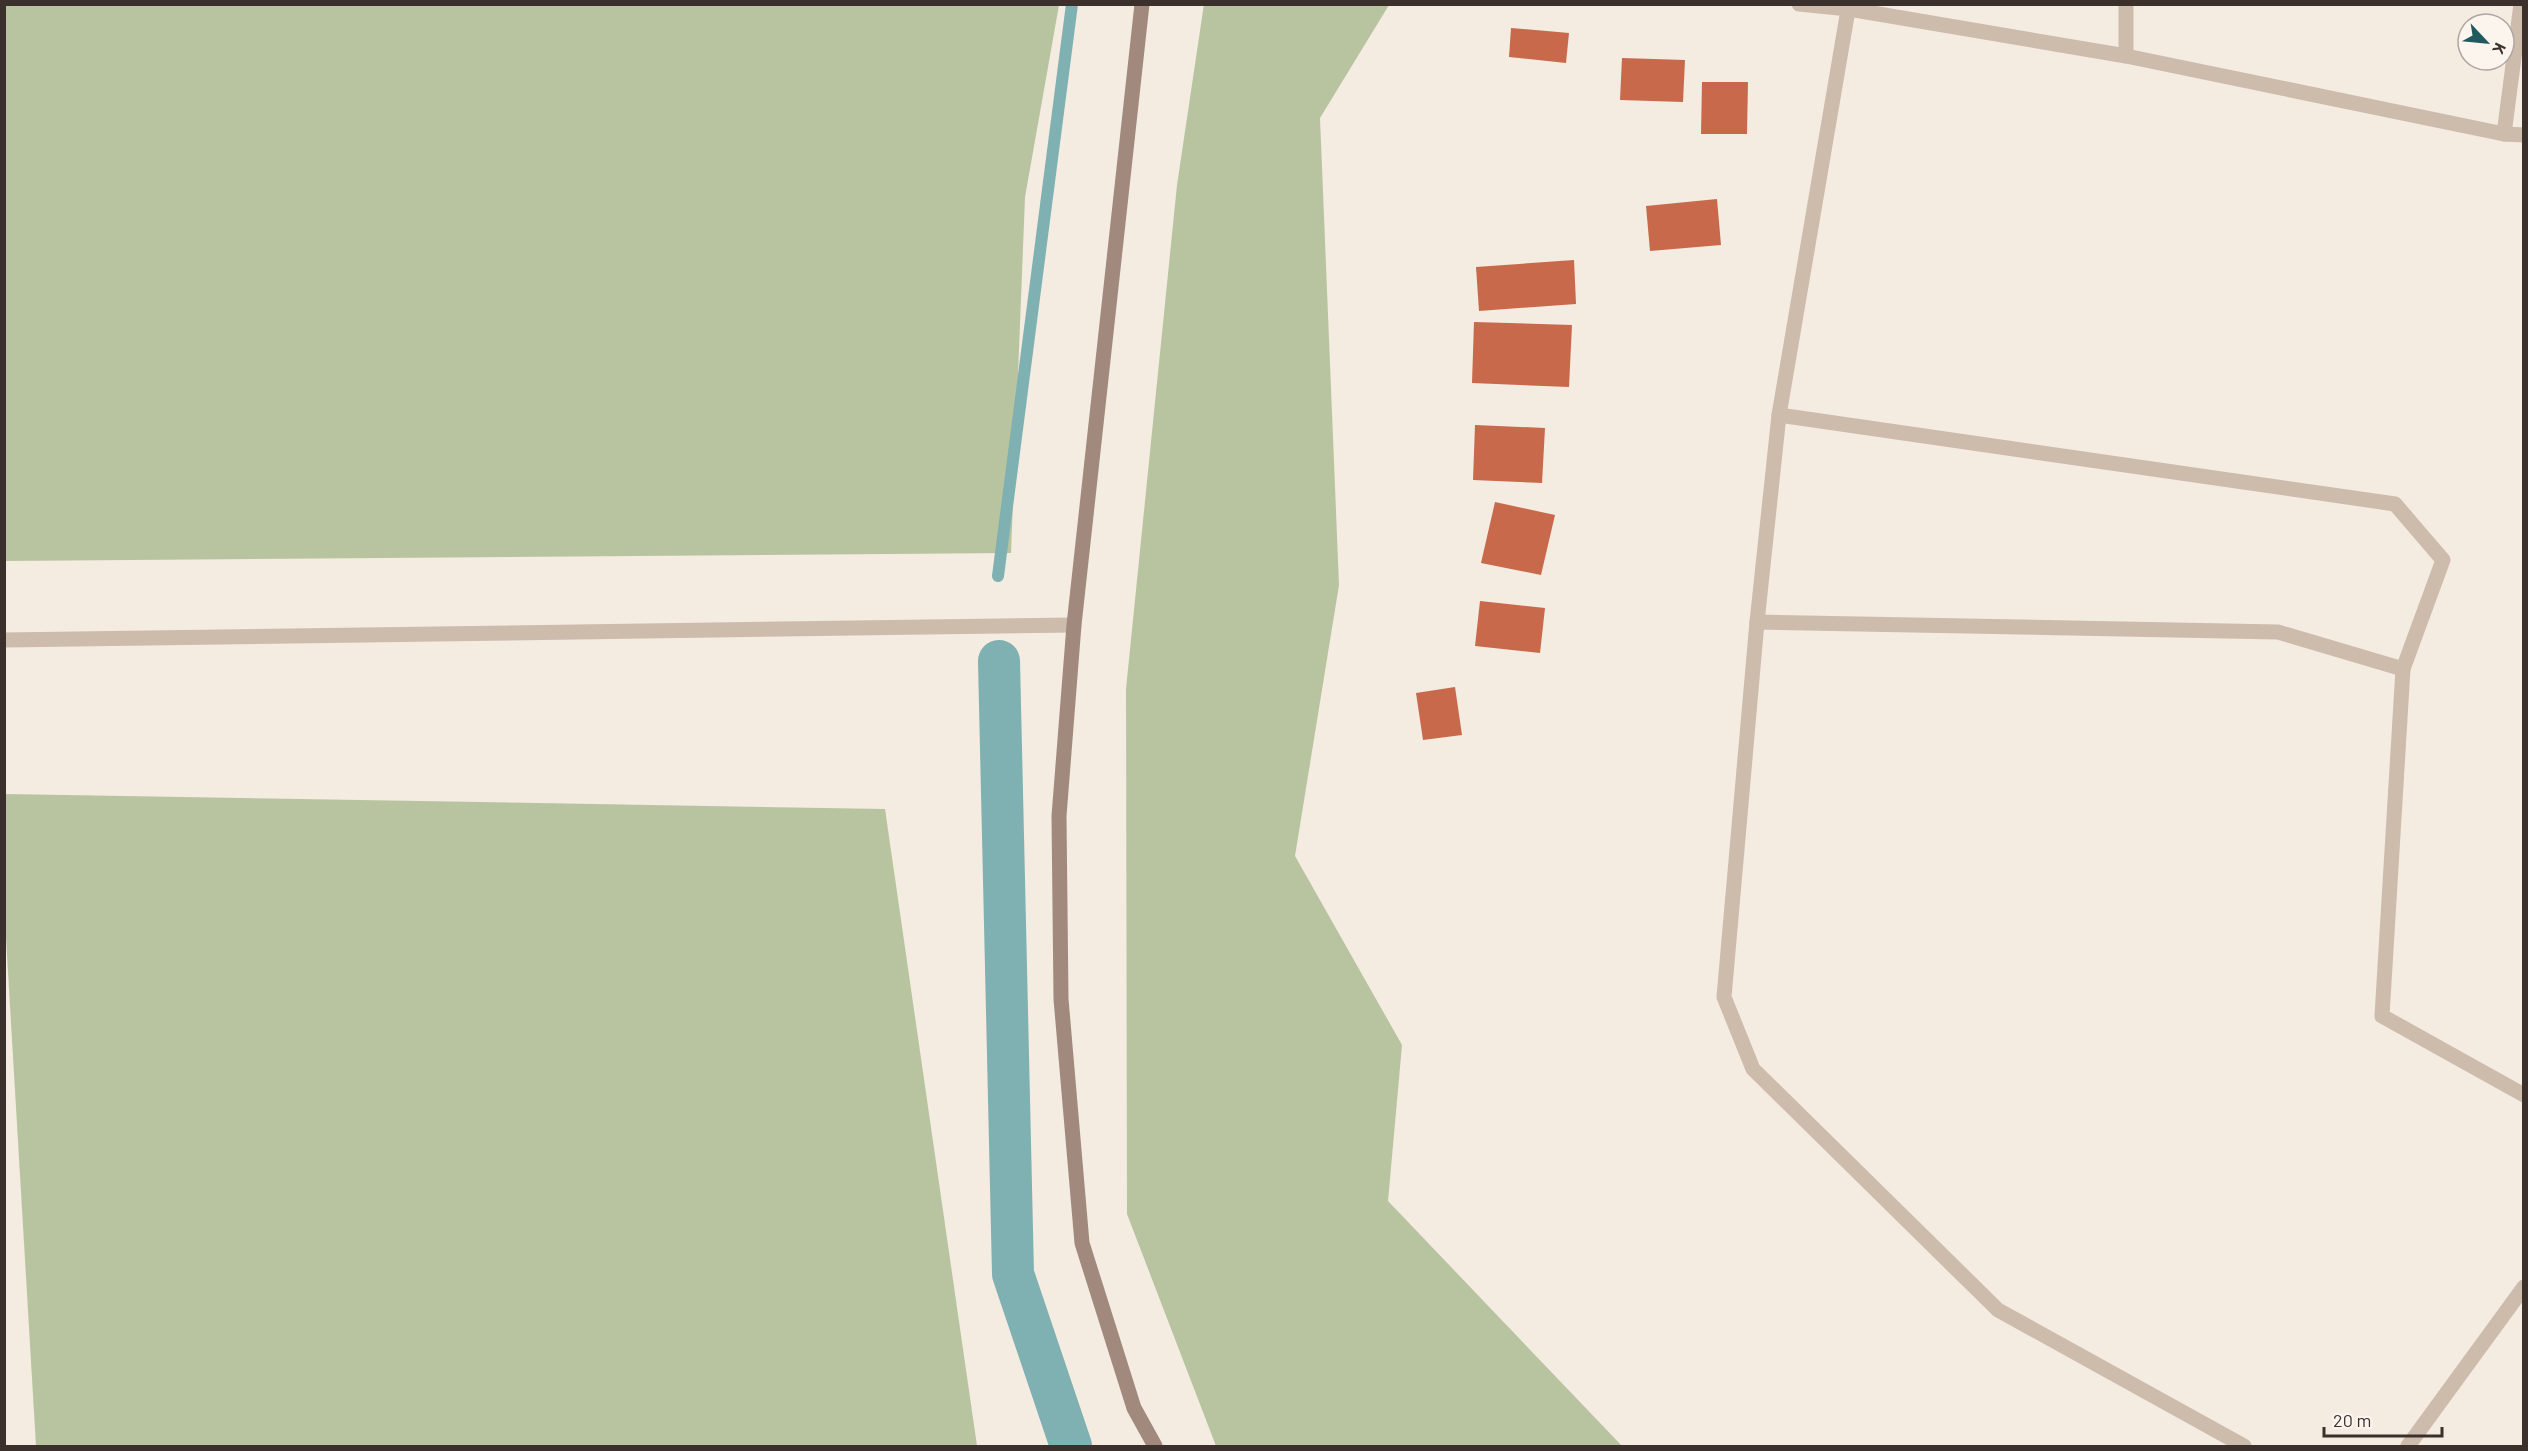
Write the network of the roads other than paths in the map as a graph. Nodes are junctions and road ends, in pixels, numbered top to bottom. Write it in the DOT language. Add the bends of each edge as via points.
graph roads {
  1 [pos="1142,4"];
  2 [pos="1799,4"];
  3 [pos="2126,4"];
  4 [pos="2522,4"];
  5 [pos="1850,7"];
  6 [pos="2126,56"];
  7 [pos="2504,134"];
  8 [pos="2523,135"];
  9 [pos="1779,415"];
  10 [pos="1757,622"];
  11 [pos="1074,625"];
  12 [pos="4,640"];
  13 [pos="2403,669"];
  14 [pos="2523,1095"];
  15 [pos="2523,1287"];
  16 [pos="1155,1446"];
  17 [pos="2244,1446"];
  18 [pos="2408,1446"];
  1 -- 11 [label="street"];
  2 -- 5 [label="street"];
  3 -- 6 [label="street"];
  4 -- 7 [label="street"];
  5 -- 6 [label="street"];
  5 -- 9 [label="street"];
  6 -- 7 [label="street"];
  7 -- 8 [label="street"];
  9 -- 10 [label="street"];
  9 -- 13 [label="street" via="2395,504 2443,560"];
  10 -- 13 [label="street" via="2278,632"];
  10 -- 17 [label="street" via="1724,997 1753,1069 1998,1310"];
  11 -- 12 [label="street"];
  11 -- 16 [label="street" via="1059,816 1061,999 1082,1243 1134,1408"];
  13 -- 14 [label="street" via="2382,1016"];
  15 -- 18 [label="street"];
}
